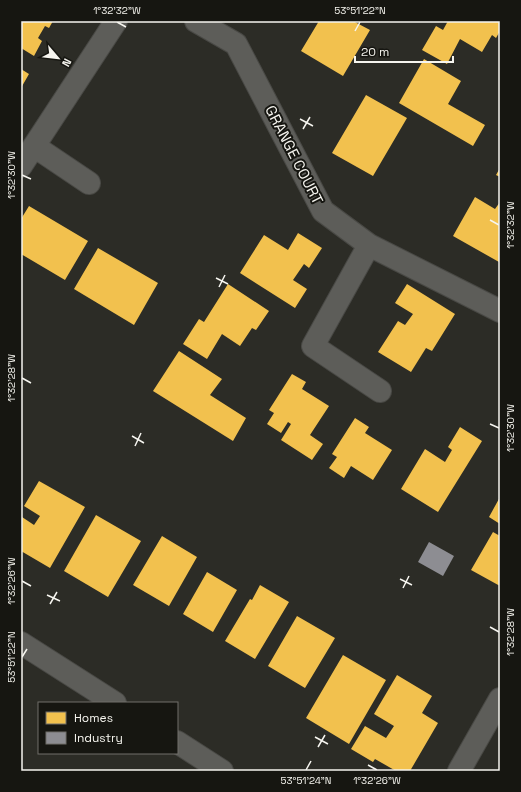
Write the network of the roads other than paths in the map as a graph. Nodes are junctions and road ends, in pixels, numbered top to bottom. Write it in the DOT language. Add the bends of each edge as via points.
graph roads {
  1 [pos="116,21"];
  2 [pos="196,21"];
  3 [pos="34,146"];
  4 [pos="21,166"];
  5 [pos="89,183"];
  6 [pos="369,245"];
  7 [pos="500,311"];
  8 [pos="380,391"];
  9 [pos="24,651"];
  10 [pos="500,699"];
  11 [pos="114,702"];
  12 [pos="178,743"];
  13 [pos="222,771"];
  14 [pos="459,771"];
  1 -- 3 [label="street"];
  2 -- 6 [label="street, GRANGE COURT" via="236,44 323,211"];
  3 -- 4 [label="street"];
  3 -- 5 [label="street"];
  6 -- 7 [label="street, GRANGE COURT"];
  6 -- 8 [label="street" via="313,346"];
  9 -- 11 [label="street"];
  10 -- 14 [label="street"];
  12 -- 13 [label="street"];
}
